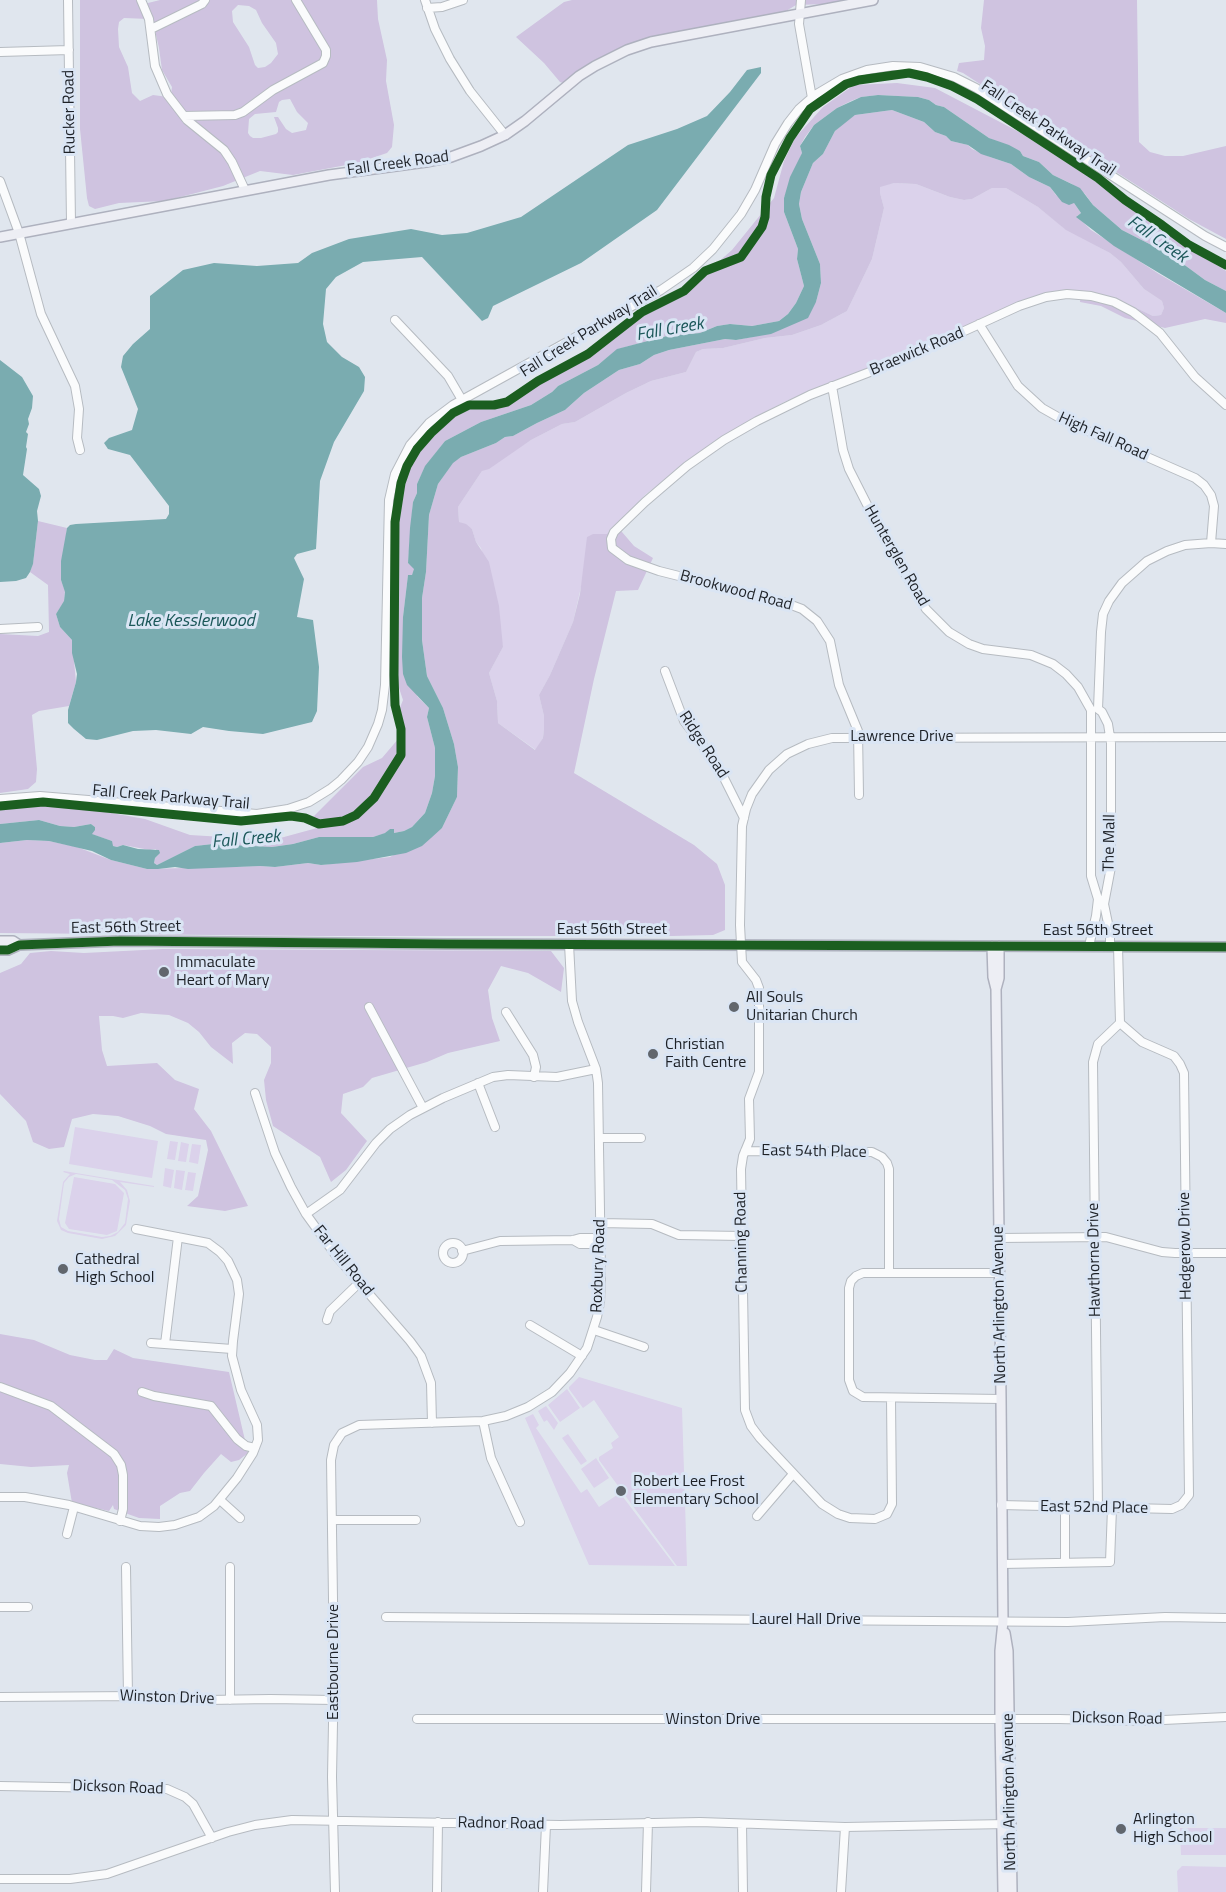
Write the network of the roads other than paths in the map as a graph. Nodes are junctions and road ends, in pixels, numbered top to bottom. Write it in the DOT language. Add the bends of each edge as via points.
graph roads {
  1 [pos="68,0"];
  2 [pos="141,0"];
  3 [pos="205,0"];
  4 [pos="296,0"];
  5 [pos="463,0"];
  6 [pos="801,0"];
  7 [pos="873,0"];
  8 [pos="426,4"];
  9 [pos="799,14"];
  10 [pos="151,29"];
  11 [pos="69,50"];
  12 [pos="0,52"];
  13 [pos="812,98"];
  14 [pos="184,116"];
  15 [pos="504,135"];
  16 [pos="0,180"];
  17 [pos="245,190"];
  18 [pos="71,223"];
  19 [pos="19,233"];
  20 [pos="0,237"];
  21 [pos="1226,247"];
  22 [pos="395,320"];
  23 [pos="979,324"];
  24 [pos="832,386"];
  25 [pos="462,400"];
  26 [pos="1226,405"];
  27 [pos="80,450"];
  28 [pos="611,539"];
  29 [pos="1211,543"];
  30 [pos="1226,544"];
  31 [pos="38,627"];
  32 [pos="0,629"];
  33 [pos="665,671"];
  34 [pos="1095,710"];
  35 [pos="1111,737"];
  36 [pos="1226,737"];
  37 [pos="858,738"];
  38 [pos="1091,738"];
  39 [pos="859,795"];
  40 [pos="0,799"];
  41 [pos="744,818"];
  42 [pos="1101,902"];
  43 [pos="1096,916"];
  44 [pos="1105,916"];
  45 [pos="0,941"];
  46 [pos="569,944"];
  47 [pos="19,945"];
  48 [pos="741,945"];
  49 [pos="995,946"];
  50 [pos="1089,946"];
  51 [pos="1114,946"];
  52 [pos="1226,946"];
  53 [pos="0,950"];
  54 [pos="369,1007"];
  55 [pos="506,1012"];
  56 [pos="1120,1023"];
  57 [pos="596,1069"];
  58 [pos="534,1077"];
  59 [pos="478,1083"];
  60 [pos="255,1093"];
  61 [pos="423,1108"];
  62 [pos="495,1126"];
  63 [pos="599,1138"];
  64 [pos="641,1138"];
  65 [pos="745,1151"];
  66 [pos="306,1214"];
  67 [pos="601,1223"];
  68 [pos="136,1229"];
  69 [pos="742,1236"];
  70 [pos="178,1237"];
  71 [pos="1095,1237"];
  72 [pos="999,1238"];
  73 [pos="601,1241"];
  74 [pos="462,1251"];
  75 [pos="1186,1253"];
  76 [pos="1226,1253"];
  77 [pos="889,1273"];
  78 [pos="999,1273"];
  79 [pos="359,1283"];
  80 [pos="327,1320"];
  81 [pos="531,1325"];
  82 [pos="594,1330"];
  83 [pos="151,1343"];
  84 [pos="165,1344"];
  85 [pos="644,1347"];
  86 [pos="232,1349"];
  87 [pos="582,1356"];
  88 [pos="0,1387"];
  89 [pos="142,1392"];
  90 [pos="891,1398"];
  91 [pos="1001,1399"];
  92 [pos="483,1421"];
  93 [pos="432,1423"];
  94 [pos="341,1435"];
  95 [pos="255,1448"];
  96 [pos="793,1474"];
  97 [pos="0,1497"];
  98 [pos="220,1500"];
  99 [pos="1186,1502"];
  100 [pos="1001,1505"];
  101 [pos="74,1507"];
  102 [pos="1065,1507"];
  103 [pos="1098,1508"];
  104 [pos="1112,1508"];
  105 [pos="757,1516"];
  106 [pos="240,1518"];
  107 [pos="332,1520"];
  108 [pos="416,1520"];
  109 [pos="120,1521"];
  110 [pos="520,1522"];
  111 [pos="67,1534"];
  112 [pos="1065,1562"];
  113 [pos="1002,1564"];
  114 [pos="126,1567"];
  115 [pos="230,1567"];
  116 [pos="0,1607"];
  117 [pos="28,1607"];
  118 [pos="386,1617"];
  119 [pos="1226,1618"];
  120 [pos="1003,1621"];
  121 [pos="128,1696"];
  122 [pos="0,1697"];
  123 [pos="230,1700"];
  124 [pos="334,1700"];
  125 [pos="1226,1717"];
  126 [pos="417,1719"];
  127 [pos="1004,1720"];
  128 [pos="0,1786"];
  129 [pos="333,1820"];
  130 [pos="438,1822"];
  131 [pos="648,1822"];
  132 [pos="742,1824"];
  133 [pos="1006,1824"];
  134 [pos="546,1825"];
  135 [pos="845,1827"];
  136 [pos="212,1838"];
  137 [pos="0,1879"];
  138 [pos="335,1892"];
  139 [pos="437,1892"];
  140 [pos="543,1892"];
  141 [pos="646,1892"];
  142 [pos="743,1892"];
  143 [pos="842,1892"];
  144 [pos="1003,1892"];
  145 [pos="1012,1892"];
  1 -- 11 [label="street, Rucker Road"];
  2 -- 10 [label="street"];
  3 -- 10 [label="street"];
  4 -- 14 [label="street" via="326,49 322,64 273,90 243,112"];
  5 -- 8 [label="street" via="442,7"];
  6 -- 9 [label="street"];
  7 -- 9 [label="main road, Fall Creek Road"];
  8 -- 15 [label="street" via="459,75"];
  9 -- 13 [label="street"];
  9 -- 15 [label="main road, Fall Creek Road" via="661,40 622,52 579,76"];
  10 -- 14 [label="street" via="158,75"];
  11 -- 12 [label="street"];
  11 -- 18 [label="street, Rucker Road"];
  13 -- 21 [label="street" via="842,79 876,68 907,66 949,75 976,88"];
  13 -- 25 [label="street" via="781,133 737,220 698,264 661,290"];
  14 -- 17 [label="street" via="224,150"];
  15 -- 17 [label="main road, Fall Creek Road" via="438,160"];
  16 -- 19 [label="street"];
  17 -- 18 [label="main road, Fall Creek Road"];
  18 -- 19 [label="main road, Fall Creek Road"];
  19 -- 20 [label="main road, Fall Creek Road"];
  19 -- 27 [label="street" via="41,314 76,388"];
  22 -- 25 [label="street" via="448,376"];
  23 -- 24 [label="street, Braewick Road"];
  23 -- 26 [label="street, Braewick Road" via="1046,297 1082,295 1109,301 1154,328 1195,377"];
  23 -- 29 [label="street, High Fall Road" via="1018,386 1042,408 1060,420 1204,485 1214,506"];
  24 -- 28 [label="street, Braewick Road" via="773,412 724,440 656,493"];
  24 -- 34 [label="street, Hunterglen Road" via="849,469 926,609 949,632 973,646 1031,655 1053,664 1073,681"];
  25 -- 40 [label="street" via="439,414 419,434 394,479 388,509 384,699 371,741 344,778 309,802 267,813 40,796"];
  28 -- 37 [label="street, Brookwood Road" via="616,552 648,568 786,603 808,613 830,641 839,685 858,728"];
  29 -- 30 [label="street"];
  29 -- 34 [label="street" via="1185,545 1162,553 1132,572 1113,594 1101,624"];
  31 -- 32 [label="street"];
  33 -- 41 [label="street, Ridge Road" via="684,721 718,766"];
  34 -- 35 [label="street, Hunterglen Road" via="1107,720"];
  34 -- 38 [label="street"];
  35 -- 36 [label="street, Lawrence Drive"];
  35 -- 38 [label="street, Lawrence Drive"];
  35 -- 42 [label="street, The Mall" via="1111,867"];
  37 -- 38 [label="street, Lawrence Drive"];
  37 -- 39 [label="street, Brookwood Road"];
  37 -- 41 [label="street, Lawrence Drive" via="825,739 787,754 758,783"];
  38 -- 42 [label="street, The Mall" via="1091,876"];
  41 -- 48 [label="street, Lawrence Drive"];
  42 -- 43 [label="street, The Mall"];
  42 -- 44 [label="street, The Mall"];
  43 -- 44 [label="street"];
  43 -- 50 [label="street, The Mall"];
  44 -- 51 [label="street, The Mall"];
  45 -- 47 [label="main road, East 56th Street"];
  46 -- 47 [label="main road, East 56th Street" via="120,941"];
  46 -- 48 [label="main road, East 56th Street"];
  46 -- 57 [label="street, Roxbury Road" via="574,1010"];
  47 -- 53 [label="main road, East 56th Street"];
  48 -- 49 [label="main road, East 56th Street"];
  48 -- 65 [label="street, Channing Road" via="742,962 759,988 759,1070 749,1099 750,1139"];
  49 -- 50 [label="main road, East 56th Street"];
  49 -- 72 [label="main road, North Arlington Avenue" via="999,978"];
  50 -- 51 [label="main road, East 56th Street"];
  51 -- 52 [label="main road, East 56th Street"];
  51 -- 56 [label="street, The Mall"];
  54 -- 61 [label="street"];
  55 -- 58 [label="street" via="533,1055"];
  56 -- 71 [label="street, Hawthorne Drive" via="1098,1044 1093,1062"];
  56 -- 75 [label="street, Hedgerow Drive" via="1142,1042 1174,1056 1183,1071"];
  57 -- 58 [label="street" via="562,1077"];
  57 -- 63 [label="street, Roxbury Road"];
  58 -- 59 [label="street" via="508,1075"];
  59 -- 61 [label="street"];
  59 -- 62 [label="street"];
  60 -- 66 [label="street, Far Hill Road" via="275,1153"];
  61 -- 66 [label="street" via="386,1132 340,1190"];
  63 -- 64 [label="street"];
  63 -- 67 [label="street, Roxbury Road"];
  65 -- 69 [label="street, Channing Road" via="741,1169"];
  65 -- 77 [label="street, East 54th Place" via="872,1152 882,1157 889,1169"];
  66 -- 79 [label="street, Far Hill Road"];
  67 -- 69 [label="street" via="652,1224 679,1235"];
  67 -- 73 [label="street, Roxbury Road"];
  68 -- 70 [label="street"];
  69 -- 96 [label="street, Channing Road" via="745,1410 755,1432"];
  70 -- 84 [label="street"];
  70 -- 86 [label="street" via="214,1247 234,1273 240,1299"];
  71 -- 72 [label="street"];
  71 -- 75 [label="street"];
  71 -- 103 [label="street, Hawthorne Drive"];
  72 -- 78 [label="main road, North Arlington Avenue"];
  73 -- 74 [label="street" via="500,1241"];
  73 -- 82 [label="street, Roxbury Road" via="600,1303"];
  75 -- 76 [label="street"];
  75 -- 99 [label="street, Hedgerow Drive" via="1190,1490"];
  77 -- 78 [label="street"];
  77 -- 90 [label="street" via="863,1273 853,1279 849,1290 849,1380 854,1392 863,1397"];
  78 -- 91 [label="main road, North Arlington Avenue"];
  79 -- 80 [label="street" via="330,1311"];
  79 -- 93 [label="street, Far Hill Road" via="421,1356 430,1383"];
  81 -- 87 [label="street"];
  82 -- 85 [label="street"];
  82 -- 87 [label="street, Roxbury Road"];
  83 -- 84 [label="street"];
  84 -- 86 [label="street"];
  86 -- 95 [label="street" via="239,1383 257,1425"];
  87 -- 92 [label="street, Roxbury Road" via="559,1385 534,1404"];
  88 -- 109 [label="street" via="51,1406 114,1454 123,1475"];
  89 -- 95 [label="street" via="211,1406 240,1443"];
  90 -- 91 [label="street"];
  90 -- 96 [label="street, Channing Road" via="892,1504 888,1513 875,1520 850,1518 826,1506"];
  91 -- 100 [label="main road, North Arlington Avenue"];
  92 -- 93 [label="street, Roxbury Road"];
  92 -- 110 [label="street" via="491,1458"];
  93 -- 94 [label="street, Roxbury Road" via="364,1424"];
  94 -- 107 [label="street, Eastbourne Drive" via="331,1457"];
  95 -- 98 [label="street"];
  96 -- 105 [label="street"];
  97 -- 101 [label="street" via="25,1497"];
  98 -- 106 [label="street"];
  98 -- 109 [label="street" via="204,1514 175,1525 147,1527"];
  99 -- 104 [label="street, East 52nd Place" via="1172,1509"];
  100 -- 102 [label="street, East 52nd Place"];
  100 -- 113 [label="main road, North Arlington Avenue"];
  101 -- 109 [label="street"];
  101 -- 111 [label="street"];
  102 -- 103 [label="street, East 52nd Place"];
  102 -- 112 [label="street"];
  103 -- 104 [label="street, East 52nd Place"];
  104 -- 112 [label="street" via="1110,1562"];
  107 -- 108 [label="street"];
  107 -- 124 [label="street, Eastbourne Drive"];
  112 -- 113 [label="street"];
  113 -- 120 [label="main road, North Arlington Avenue"];
  114 -- 121 [label="street"];
  115 -- 123 [label="street"];
  116 -- 117 [label="street"];
  118 -- 120 [label="street, Laurel Hall Drive"];
  119 -- 120 [label="street, Laurel Hall Drive"];
  120 -- 127 [label="main road, North Arlington Avenue" via="1008,1651"];
  121 -- 122 [label="street, Winston Drive"];
  121 -- 123 [label="street, Winston Drive"];
  123 -- 124 [label="street, Winston Drive"];
  124 -- 129 [label="street, Eastbourne Drive"];
  125 -- 127 [label="street, Dickson Road"];
  126 -- 127 [label="street, Winston Drive"];
  127 -- 133 [label="main road, North Arlington Avenue"];
  128 -- 136 [label="street, Dickson Road" via="167,1789 193,1804"];
  129 -- 130 [label="street, Radnor Road"];
  129 -- 136 [label="street, Radnor Road" via="278,1821"];
  129 -- 138 [label="street, Eastbourne Drive"];
  130 -- 134 [label="street, Radnor Road"];
  130 -- 139 [label="street"];
  131 -- 132 [label="street, Radnor Road"];
  131 -- 134 [label="street, Radnor Road"];
  131 -- 141 [label="street"];
  132 -- 135 [label="street, Radnor Road"];
  132 -- 142 [label="street"];
  133 -- 135 [label="street, Radnor Road"];
  133 -- 144 [label="main road, North Arlington Avenue"];
  133 -- 145 [label="main road, North Arlington Avenue"];
  134 -- 140 [label="street"];
  135 -- 143 [label="street"];
  136 -- 137 [label="street, Radnor Road" via="98,1876"];
}
